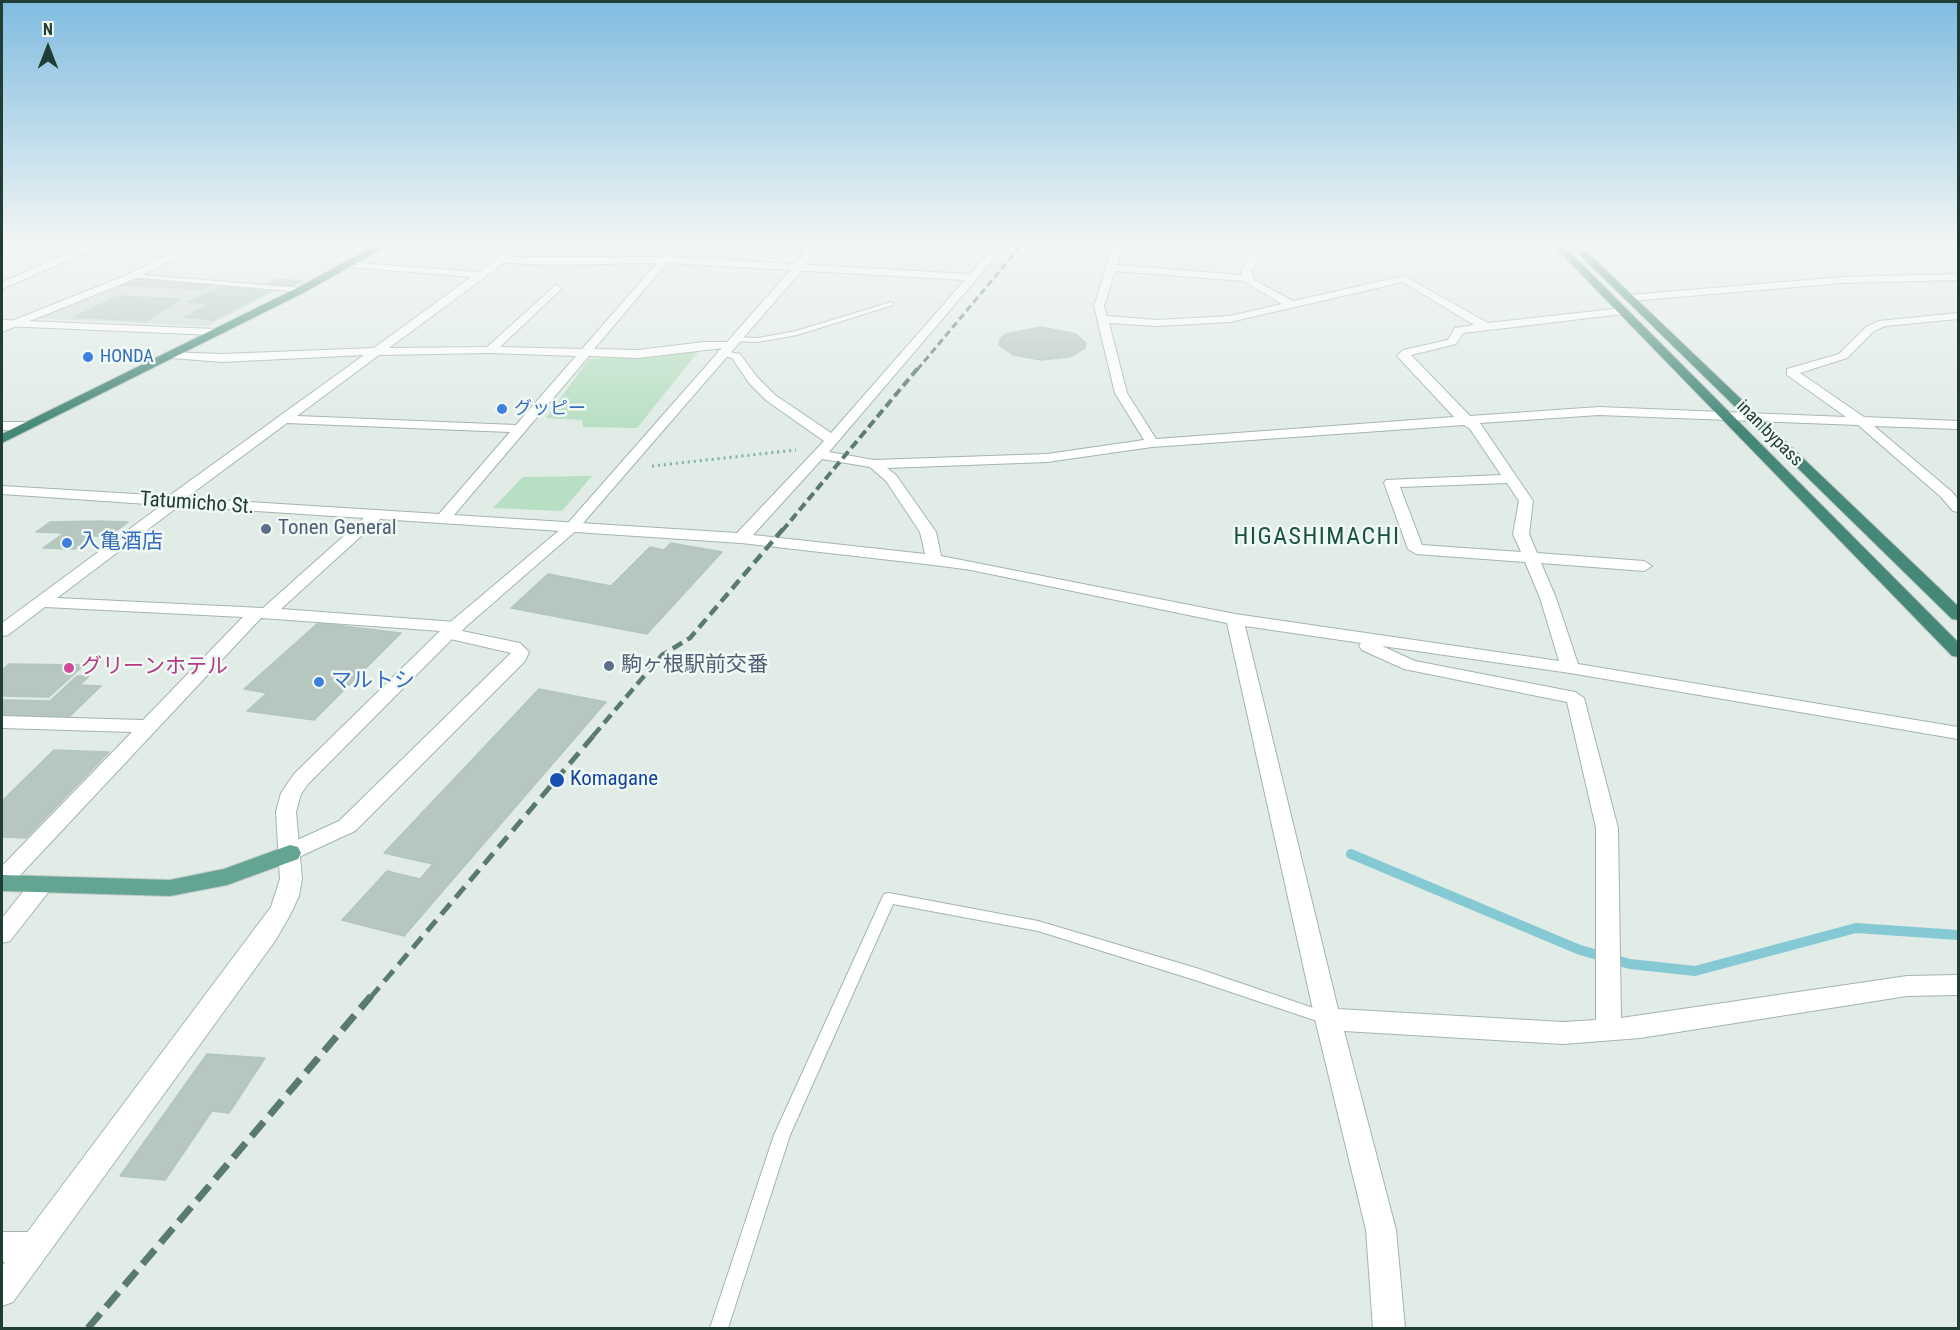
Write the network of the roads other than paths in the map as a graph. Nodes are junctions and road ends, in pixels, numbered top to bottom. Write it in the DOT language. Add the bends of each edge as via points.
graph roads {
  1 [pos="64,304"];
  2 [pos="272,304"];
  3 [pos="441,304"];
  4 [pos="539,304"];
  5 [pos="627,304"];
  6 [pos="766,304"];
  7 [pos="891,304"];
  8 [pos="949,304"];
  9 [pos="1099,304"];
  10 [pos="1292,304"];
  11 [pos="1447,304"];
  12 [pos="1616,304"];
  13 [pos="1636,304"];
  14 [pos="1623,311"];
  15 [pos="1959,316"];
  16 [pos="1102,319"];
  17 [pos="2,323"];
  18 [pos="15,324"];
  19 [pos="1486,327"];
  20 [pos="2,329"];
  21 [pos="215,332"];
  22 [pos="728,346"];
  23 [pos="490,350"];
  24 [pos="376,351"];
  25 [pos="172,354"];
  26 [pos="586,354"];
  27 [pos="1724,414"];
  28 [pos="283,418"];
  29 [pos="1757,418"];
  30 [pos="1465,420"];
  31 [pos="1861,421"];
  32 [pos="1959,424"];
  33 [pos="2,426"];
  34 [pos="28,426"];
  35 [pos="521,429"];
  36 [pos="2,438"];
  37 [pos="1152,443"];
  38 [pos="825,447"];
  39 [pos="874,464"];
  40 [pos="1511,479"];
  41 [pos="2,490"];
  42 [pos="173,502"];
  43 [pos="1959,508"];
  44 [pos="375,516"];
  45 [pos="442,520"];
  46 [pos="573,526"];
  47 [pos="741,538"];
  48 [pos="1531,557"];
  49 [pos="934,560"];
  50 [pos="1644,566"];
  51 [pos="40,602"];
  52 [pos="262,613"];
  53 [pos="1959,615"];
  54 [pos="1235,619"];
  55 [pos="452,630"];
  56 [pos="2,631"];
  57 [pos="1348,637"];
  58 [pos="1959,652"];
  59 [pos="1570,668"];
  60 [pos="2,723"];
  61 [pos="149,726"];
  62 [pos="1959,733"];
  63 [pos="291,853"];
  64 [pos="2,881"];
  65 [pos="42,884"];
  66 [pos="2,934"];
  67 [pos="1959,985"];
  68 [pos="1328,1018"];
  69 [pos="1609,1029"];
  70 [pos="2,1247"];
  71 [pos="33,1247"];
  72 [pos="2,1291"];
  73 [pos="719,1329"];
  74 [pos="1389,1329"];
  1 -- 18 [label="street"];
  2 -- 21 [label="highway"];
  3 -- 24 [label="street"];
  4 -- 23 [label="street"];
  5 -- 26 [label="street"];
  6 -- 22 [label="street"];
  7 -- 22 [label="lane" via="797,333"];
  8 -- 38 [label="street"];
  9 -- 16 [label="street"];
  10 -- 16 [label="street" via="1230,318 1156,323"];
  11 -- 19 [label="street"];
  12 -- 14 [label="highway, inan bypass"];
  13 -- 29 [label="highway, inan bypass"];
  14 -- 19 [label="street"];
  14 -- 27 [label="highway, inan bypass"];
  15 -- 31 [label="street" via="1883,323 1870,329 1843,356 1791,372"];
  16 -- 37 [label="street" via="1121,393"];
  17 -- 18 [label="street"];
  18 -- 20 [label="street"];
  18 -- 21 [label="street"];
  19 -- 30 [label="street" via="1459,330 1452,342 1403,356"];
  21 -- 25 [label="highway"];
  22 -- 26 [label="street"];
  22 -- 38 [label="street" via="753,380"];
  22 -- 46 [label="street"];
  23 -- 24 [label="street"];
  23 -- 26 [label="street"];
  24 -- 25 [label="street" via="244,358"];
  24 -- 28 [label="street"];
  25 -- 34 [label="highway"];
  26 -- 35 [label="street"];
  27 -- 29 [label="street"];
  27 -- 30 [label="street" via="1599,411"];
  27 -- 58 [label="highway, inan bypass"];
  28 -- 35 [label="street"];
  28 -- 42 [label="street"];
  29 -- 31 [label="street"];
  29 -- 53 [label="highway, inan bypass"];
  30 -- 37 [label="street"];
  30 -- 40 [label="street" via="1475,426"];
  31 -- 32 [label="street"];
  31 -- 43 [label="street"];
  33 -- 34 [label="street"];
  34 -- 36 [label="highway"];
  35 -- 45 [label="street"];
  37 -- 39 [label="street" via="1047,458"];
  38 -- 39 [label="street"];
  38 -- 47 [label="street"];
  39 -- 49 [label="street" via="902,491 928,532"];
  40 -- 48 [label="street" via="1526,501 1521,534"];
  40 -- 48 [label="street" via="1391,483 1416,549"];
  41 -- 42 [label="street, Tatumicho St."];
  42 -- 44 [label="street, Tatumicho St."];
  42 -- 51 [label="street"];
  44 -- 45 [label="street, Tatumicho St."];
  44 -- 52 [label="street"];
  45 -- 46 [label="street, Tatumicho St."];
  46 -- 47 [label="street, Tatumicho St."];
  46 -- 55 [label="street"];
  47 -- 49 [label="street, Tatumicho St."];
  48 -- 50 [label="street"];
  48 -- 59 [label="street"];
  49 -- 54 [label="street, Tatumicho St."];
  51 -- 52 [label="street"];
  51 -- 56 [label="street"];
  52 -- 55 [label="street"];
  52 -- 61 [label="street"];
  54 -- 57 [label="street, Tatumicho St."];
  54 -- 68 [label="street"];
  55 -- 63 [label="street" via="301,779 291,793 286,812"];
  55 -- 63 [label="street" via="514,647 520,652 519,657 347,826"];
  57 -- 59 [label="street"];
  57 -- 69 [label="street" via="1410,665 1575,698 1607,828"];
  59 -- 62 [label="street"];
  60 -- 61 [label="street"];
  61 -- 64 [label="street"];
  63 -- 65 [label="main road" via="227,877 170,888"];
  63 -- 71 [label="street" via="288,896 267,934"];
  64 -- 65 [label="main road"];
  65 -- 66 [label="street"];
  67 -- 69 [label="street" via="1907,986"];
  68 -- 69 [label="street" via="1563,1033"];
  68 -- 73 [label="lane" via="1038,926 889,898 782,1135"];
  68 -- 74 [label="street" via="1381,1230"];
  70 -- 71 [label="street"];
  71 -- 72 [label="street"];
}
